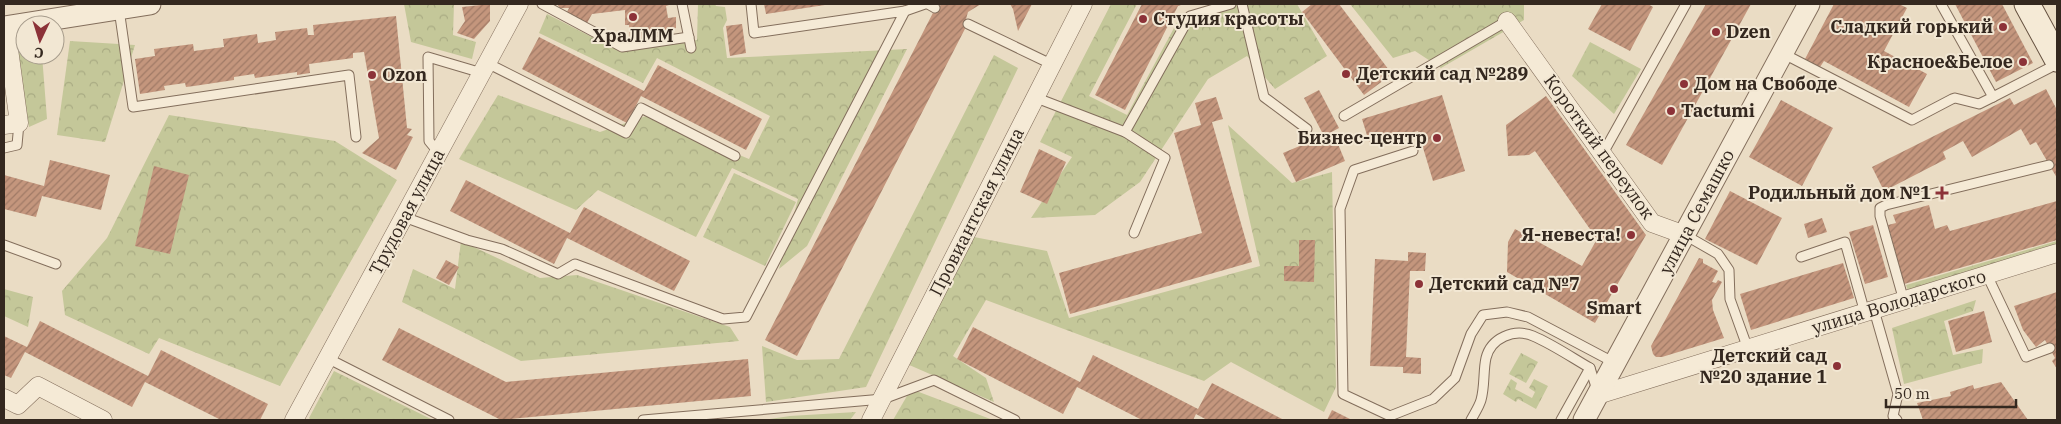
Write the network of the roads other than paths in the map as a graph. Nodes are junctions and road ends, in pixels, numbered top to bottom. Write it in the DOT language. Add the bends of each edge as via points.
graph roads {
  1 [pos="150,4"];
  2 [pos="519,4"];
  3 [pos="542,4"];
  4 [pos="682,4"];
  5 [pos="751,4"];
  6 [pos="1083,4"];
  7 [pos="1231,4"];
  8 [pos="1242,4"];
  9 [pos="1686,4"];
  10 [pos="1809,4"];
  11 [pos="1941,4"];
  12 [pos="2028,4"];
  13 [pos="930,5"];
  14 [pos="119,8"];
  15 [pos="905,11"];
  16 [pos="1507,21"];
  17 [pos="968,24"];
  18 [pos="5,27"];
  19 [pos="689,37"];
  20 [pos="691,48"];
  21 [pos="1782,53"];
  22 [pos="2056,56"];
  23 [pos="1051,64"];
  24 [pos="484,68"];
  25 [pos="1034,97"];
  26 [pos="1993,97"];
  27 [pos="1344,116"];
  28 [pos="12,124"];
  29 [pos="1307,129"];
  30 [pos="1125,132"];
  31 [pos="356,137"];
  32 [pos="4,148"];
  33 [pos="1413,151"];
  34 [pos="439,153"];
  35 [pos="1602,155"];
  36 [pos="735,156"];
  37 [pos="2049,165"];
  38 [pos="404,217"];
  39 [pos="1134,233"];
  40 [pos="1684,235"];
  41 [pos="4,245"];
  42 [pos="2057,253"];
  43 [pos="1801,257"];
  44 [pos="56,264"];
  45 [pos="1987,275"];
  46 [pos="1904,301"];
  47 [pos="1870,311"];
  48 [pos="1748,348"];
  49 [pos="2050,348"];
  50 [pos="329,359"];
  51 [pos="1615,363"];
  52 [pos="1590,368"];
  53 [pos="1598,395"];
  54 [pos="4,398"];
  55 [pos="883,399"];
  56 [pos="103,420"];
  57 [pos="294,420"];
  58 [pos="449,420"];
  59 [pos="643,420"];
  60 [pos="871,420"];
  61 [pos="1015,420"];
  62 [pos="1471,420"];
  63 [pos="1560,420"];
  64 [pos="1584,420"];
  65 [pos="1897,420"];
  1 -- 14 [label="street"];
  2 -- 24 [label="street, Трудовая улица"];
  3 -- 19 [label="lane" via="622,47"];
  4 -- 19 [label="lane"];
  5 -- 15 [label="lane" via="754,34"];
  6 -- 23 [label="street, Провиантская улица"];
  7 -- 30 [label="lane" via="1190,16"];
  8 -- 29 [label="lane" via="1264,97"];
  9 -- 35 [label="lane"];
  10 -- 21 [label="street, улица Семашко"];
  11 -- 26 [label="lane"];
  12 -- 22 [label="main road"];
  13 -- 15 [label="lane"];
  14 -- 18 [label="street"];
  14 -- 31 [label="lane" via="133,107 349,75"];
  15 -- 38 [label="lane" via="746,317 723,319 575,264 558,274 502,250"];
  16 -- 27 [label="lane"];
  16 -- 35 [label="street, Короткий переулок"];
  17 -- 23 [label="lane"];
  18 -- 28 [label="street"];
  19 -- 20 [label="lane"];
  21 -- 26 [label="lane" via="1912,120 1955,98 1979,104"];
  21 -- 40 [label="street, улица Семашко"];
  22 -- 26 [label="lane"];
  23 -- 25 [label="street, Провиантская улица"];
  24 -- 34 [label="street, Трудовая улица"];
  24 -- 34 [label="lane" via="428,57 429,141"];
  24 -- 36 [label="lane" via="626,133 642,108"];
  25 -- 30 [label="lane"];
  25 -- 55 [label="street, Провиантская улица"];
  28 -- 32 [label="lane" via="17,145"];
  30 -- 39 [label="lane" via="1165,158"];
  33 -- 51 [label="lane" via="1354,170 1340,208 1343,394 1390,416 1433,399 1455,378 1471,334 1483,316 1507,312 1528,317"];
  34 -- 38 [label="street, Трудовая улица"];
  35 -- 40 [label="street, Короткий переулок" via="1652,223"];
  37 -- 46 [label="lane" via="1880,208"];
  38 -- 50 [label="street, Трудовая улица"];
  40 -- 48 [label="lane" via="1718,254 1729,270 1730,300"];
  40 -- 51 [label="street, улица Семашко"];
  41 -- 44 [label="lane"];
  42 -- 45 [label="street, улица Володарского"];
  43 -- 47 [label="lane" via="1845,242"];
  45 -- 46 [label="street, улица Володарского"];
  45 -- 49 [label="lane" via="2026,358"];
  46 -- 47 [label="street, улица Володарского"];
  47 -- 48 [label="street, улица Володарского"];
  47 -- 65 [label="lane" via="1898,394 1893,416"];
  48 -- 53 [label="street, улица Володарского"];
  50 -- 57 [label="street, Трудовая улица"];
  50 -- 58 [label="lane"];
  51 -- 53 [label="street, улица Семашко"];
  52 -- 53 [label="lane"];
  52 -- 62 [label="lane" via="1532,336 1519,333 1505,336 1489,350 1481,400"];
  52 -- 63 [label="lane"];
  53 -- 64 [label="street, улица Семашко"];
  54 -- 56 [label="street" via="18,405 38,386"];
  55 -- 59 [label="lane"];
  55 -- 60 [label="street, Провиантская улица"];
  55 -- 61 [label="lane" via="934,380"];
}
